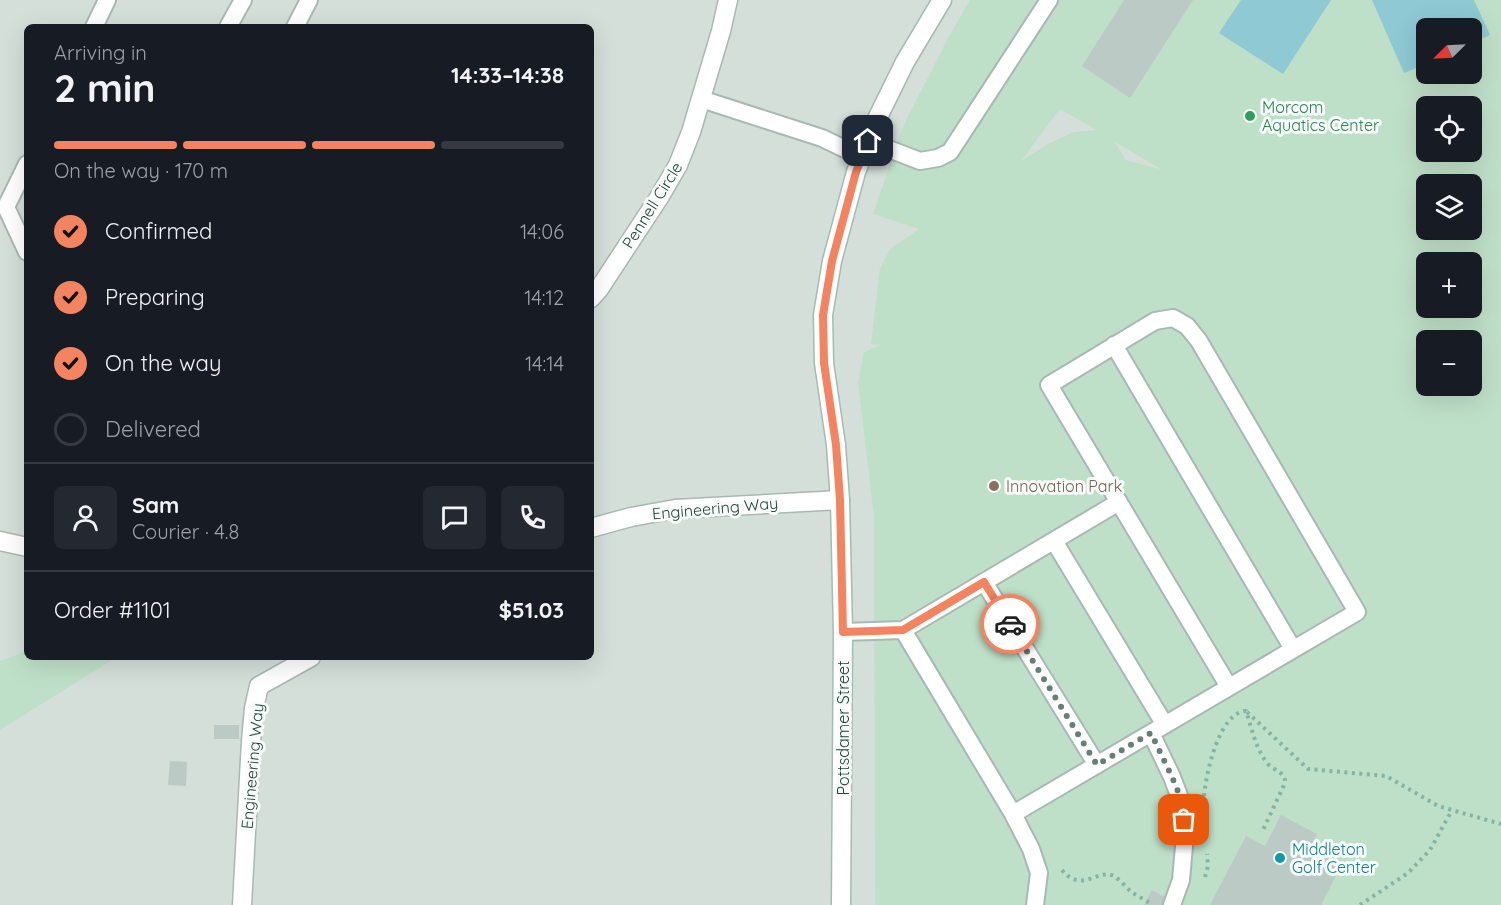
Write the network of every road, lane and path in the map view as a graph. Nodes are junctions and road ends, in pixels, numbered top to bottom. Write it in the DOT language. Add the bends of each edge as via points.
graph roads {
  1 [pos="107,0"];
  2 [pos="243,0"];
  3 [pos="309,0"];
  4 [pos="728,0"];
  5 [pos="942,0"];
  6 [pos="1049,0"];
  7 [pos="95,24"];
  8 [pos="230,24"];
  9 [pos="297,24"];
  10 [pos="701,99"];
  11 [pos="865,149"];
  12 [pos="24,170"];
  13 [pos="24,246"];
  14 [pos="594,295"];
  15 [pos="1114,345"];
  16 [pos="840,500"];
  17 [pos="1119,502"];
  18 [pos="594,527"];
  19 [pos="0,541"];
  20 [pos="1054,541"];
  21 [pos="24,546"];
  22 [pos="984,582"];
  23 [pos="903,630"];
  24 [pos="843,632"];
  25 [pos="1293,649"];
  26 [pos="306,660"];
  27 [pos="1229,687"];
  28 [pos="1246,711"];
  29 [pos="1158,729"];
  30 [pos="1097,765"];
  31 [pos="1204,801"];
  32 [pos="1452,810"];
  33 [pos="1013,814"];
  34 [pos="1501,824"];
  35 [pos="1263,830"];
  36 [pos="1206,843"];
  37 [pos="1059,867"];
  38 [pos="1203,887"];
  39 [pos="1152,904"];
  40 [pos="242,905"];
  41 [pos="841,905"];
  42 [pos="1035,905"];
  43 [pos="1172,905"];
  44 [pos="1360,905"];
  1 -- 7 [label="lane"];
  2 -- 8 [label="lane"];
  3 -- 9 [label="lane"];
  4 -- 10 [label="street, Pennell Circle"];
  5 -- 11 [label="street, Pottsdamer Street" via="905,62"];
  6 -- 11 [label="lane" via="950,152 920,162"];
  10 -- 11 [label="lane"];
  10 -- 14 [label="street, Pennell Circle" via="678,165"];
  11 -- 16 [label="street, Pottsdamer Street" via="832,261 823,315 824,363"];
  12 -- 13 [label="lane" via="6,207"];
  15 -- 17 [label="lane" via="1049,385"];
  15 -- 25 [label="lane"];
  15 -- 25 [label="lane" via="1155,321 1173,318 1187,326 1205,351 1357,612"];
  16 -- 18 [label="street, Engineering Way" via="675,509"];
  16 -- 24 [label="street, Pottsdamer Street"];
  17 -- 20 [label="lane"];
  17 -- 27 [label="lane"];
  19 -- 21 [label="street"];
  20 -- 22 [label="lane"];
  20 -- 29 [label="lane"];
  22 -- 23 [label="lane"];
  22 -- 30 [label="lane"];
  23 -- 24 [label="lane"];
  23 -- 33 [label="lane"];
  24 -- 41 [label="street, Pottsdamer Street"];
  25 -- 27 [label="lane"];
  26 -- 40 [label="street, Engineering Way" via="259,686 252,730"];
  27 -- 29 [label="lane"];
  28 -- 31 [label="path" via="1231,718 1216,742"];
  28 -- 32 [label="path" via="1308,769 1386,776"];
  28 -- 35 [label="path" via="1261,754 1286,778"];
  29 -- 30 [label="lane"];
  29 -- 43 [label="lane" via="1184,806 1181,880"];
  30 -- 33 [label="lane"];
  32 -- 34 [label="path"];
  32 -- 44 [label="path" via="1430,850 1408,873"];
  33 -- 42 [label="lane" via="1039,873"];
  36 -- 38 [label="path" via="1208,866"];
  37 -- 39 [label="path" via="1076,880 1114,876"];
}
